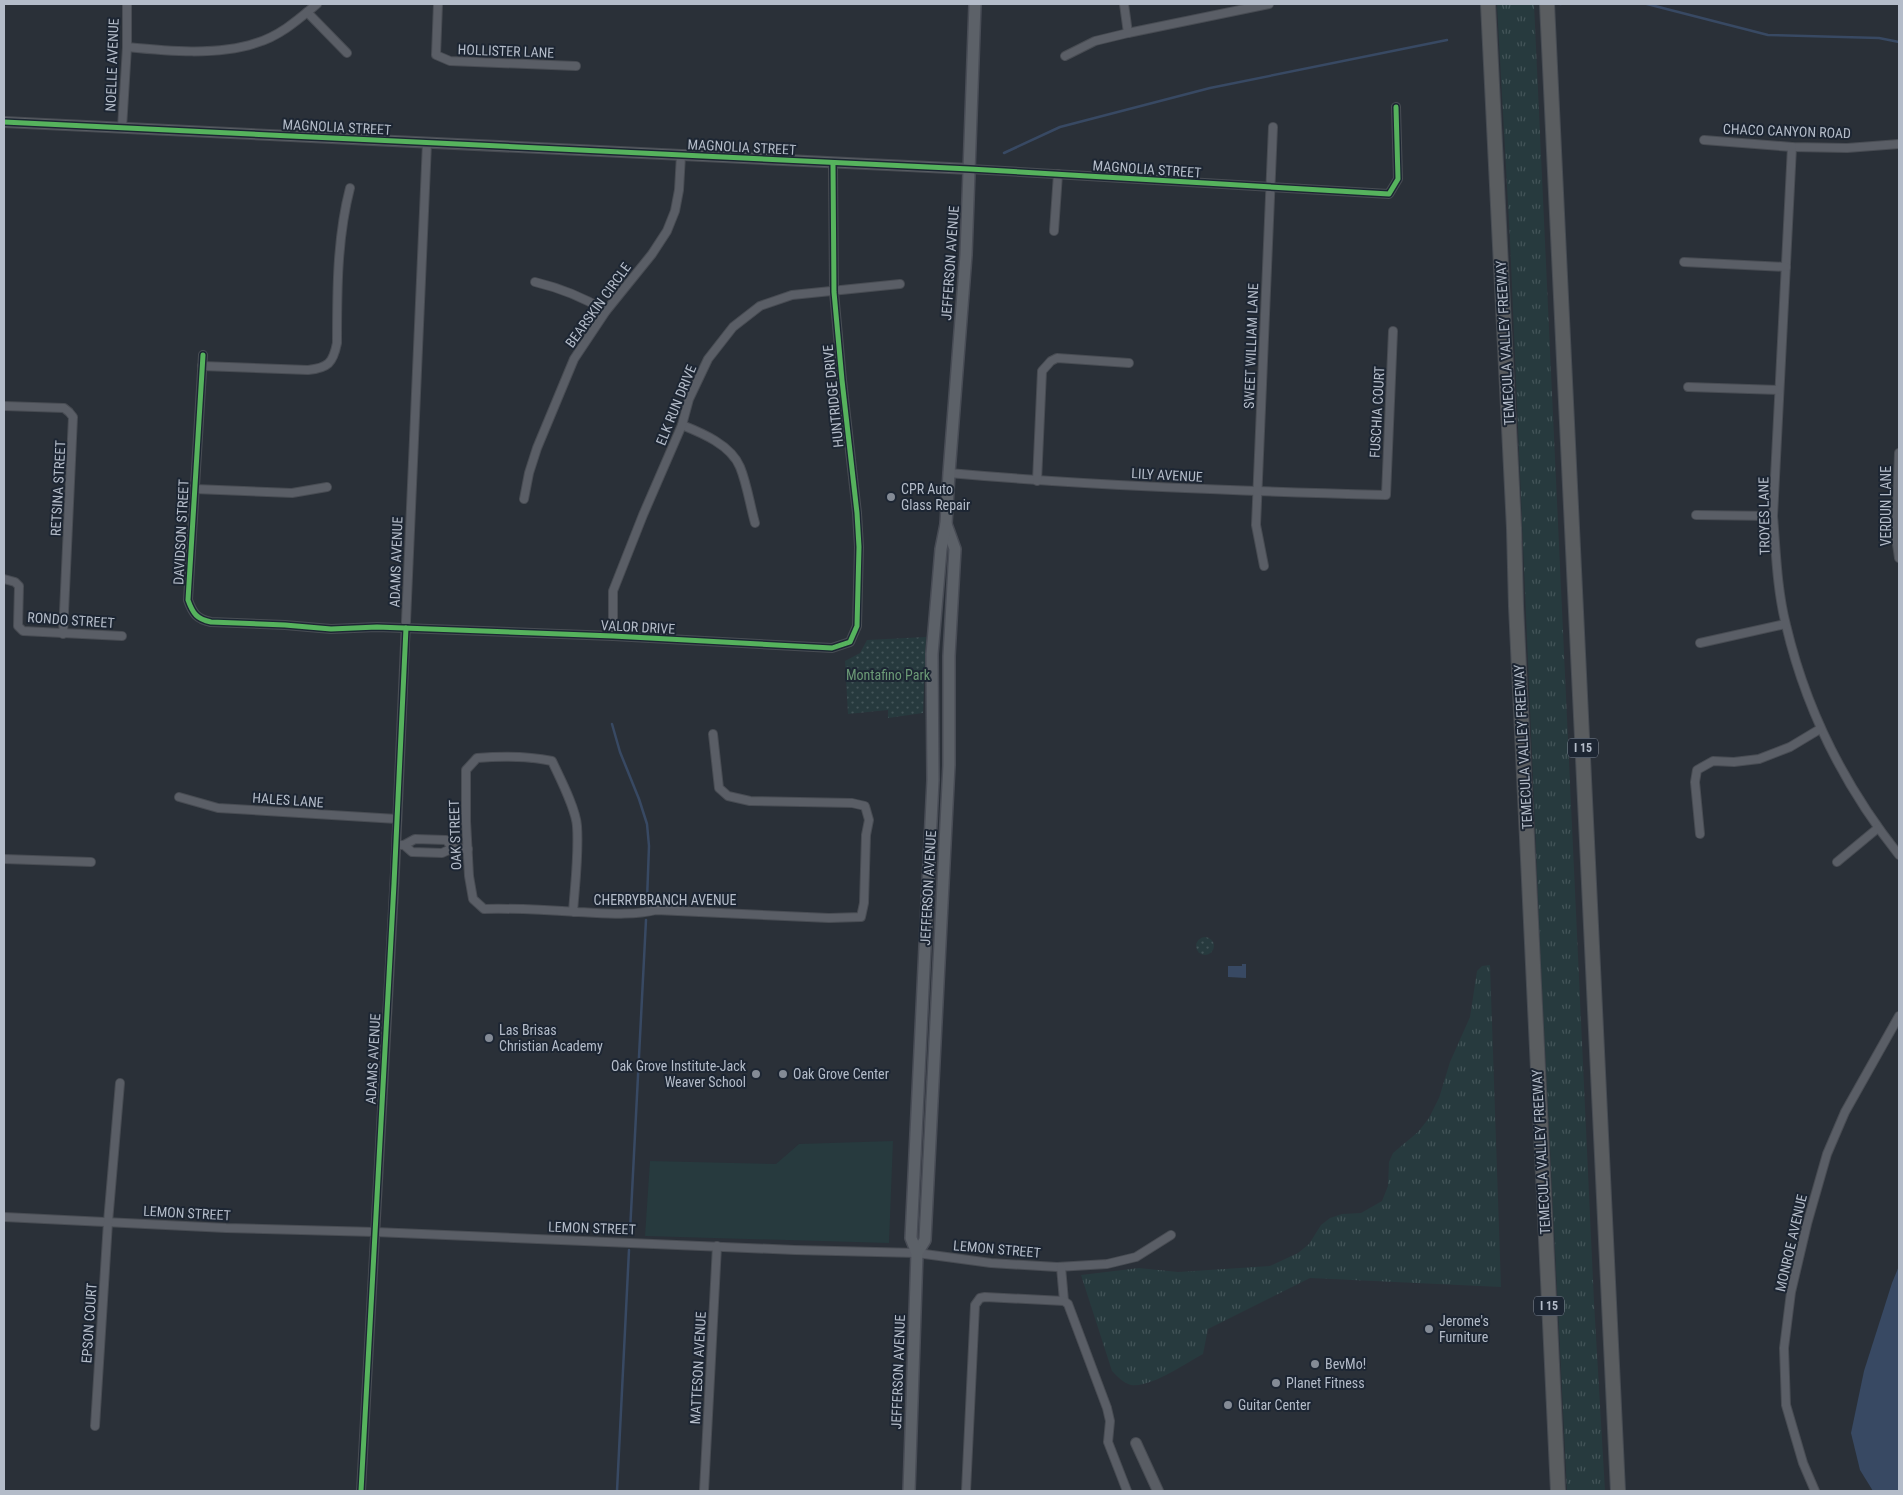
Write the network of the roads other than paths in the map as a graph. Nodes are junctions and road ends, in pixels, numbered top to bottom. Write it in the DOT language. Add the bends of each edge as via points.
graph roads {
  1 [pos="127,4"];
  2 [pos="317,4"];
  3 [pos="438,4"];
  4 [pos="976,4"];
  5 [pos="1124,4"];
  6 [pos="1268,4"];
  7 [pos="1488,4"];
  8 [pos="1547,4"];
  9 [pos="1256,5"];
  10 [pos="307,12"];
  11 [pos="1128,33"];
  12 [pos="127,47"];
  13 [pos="347,53"];
  14 [pos="1065,56"];
  15 [pos="576,66"];
  16 [pos="1396,107"];
  17 [pos="4,122"];
  18 [pos="1273,127"];
  19 [pos="122,128"];
  20 [pos="1704,140"];
  21 [pos="426,143"];
  22 [pos="1899,144"];
  23 [pos="1792,147"];
  24 [pos="682,155"];
  25 [pos="833,163"];
  26 [pos="970,169"];
  27 [pos="1058,174"];
  28 [pos="350,188"];
  29 [pos="1269,188"];
  30 [pos="1054,231"];
  31 [pos="1684,262"];
  32 [pos="1786,267"];
  33 [pos="535,282"];
  34 [pos="900,284"];
  35 [pos="834,292"];
  36 [pos="606,311"];
  37 [pos="1393,331"];
  38 [pos="202,355"];
  39 [pos="1129,363"];
  40 [pos="202,366"];
  41 [pos="1688,387"];
  42 [pos="1779,390"];
  43 [pos="4,406"];
  44 [pos="682,425"];
  45 [pos="1899,453"];
  46 [pos="948,473"];
  47 [pos="1037,481"];
  48 [pos="327,487"];
  49 [pos="196,489"];
  50 [pos="1257,492"];
  51 [pos="1386,495"];
  52 [pos="524,499"];
  53 [pos="1696,515"];
  54 [pos="1774,516"];
  55 [pos="755,523"];
  56 [pos="946,524"];
  57 [pos="1899,558"];
  58 [pos="1264,566"];
  59 [pos="4,579"];
  60 [pos="1785,624"];
  61 [pos="857,626"];
  62 [pos="406,628"];
  63 [pos="63,634"];
  64 [pos="122,636"];
  65 [pos="613,636"];
  66 [pos="1700,643"];
  67 [pos="1820,729"];
  68 [pos="713,734"];
  69 [pos="933,780"];
  70 [pos="179,797"];
  71 [pos="397,819"];
  72 [pos="1878,828"];
  73 [pos="1700,834"];
  74 [pos="431,839"];
  75 [pos="400,846"];
  76 [pos="453,848"];
  77 [pos="468,848"];
  78 [pos="431,853"];
  79 [pos="1899,854"];
  80 [pos="4,860"];
  81 [pos="91,862"];
  82 [pos="1837,862"];
  83 [pos="473,899"];
  84 [pos="573,912"];
  85 [pos="942,919"];
  86 [pos="1899,1016"];
  87 [pos="120,1083"];
  88 [pos="4,1217"];
  89 [pos="108,1222"];
  90 [pos="375,1232"];
  91 [pos="1171,1235"];
  92 [pos="717,1246"];
  93 [pos="917,1253"];
  94 [pos="1061,1267"];
  95 [pos="1064,1301"];
  96 [pos="95,1426"];
  97 [pos="1136,1443"];
  98 [pos="361,1491"];
  99 [pos="704,1491"];
  100 [pos="909,1491"];
  101 [pos="966,1491"];
  102 [pos="1127,1491"];
  103 [pos="1158,1491"];
  104 [pos="1558,1491"];
  105 [pos="1618,1491"];
  106 [pos="1815,1491"];
  1 -- 12 [label="street, NOELLE AVENUE"];
  2 -- 10 [label="street"];
  3 -- 15 [label="street, HOLLISTER LANE" via="436,55 450,61"];
  4 -- 26 [label="main road, JEFFERSON AVENUE"];
  5 -- 11 [label="street"];
  6 -- 9 [label="street"];
  7 -- 104 [label="highway, TEMECULA VALLEY FREEWAY / I 15"];
  8 -- 105 [label="highway, I 15"];
  9 -- 11 [label="street"];
  10 -- 12 [label="street" via="292,25 257,43 229,49"];
  10 -- 13 [label="street"];
  11 -- 14 [label="street" via="1094,42"];
  12 -- 19 [label="street, NOELLE AVENUE"];
  16 -- 29 [label="street, MAGNOLIA STREET" via="1398,179 1389,194"];
  17 -- 19 [label="street, MAGNOLIA STREET"];
  18 -- 29 [label="street, SWEET WILLIAM LANE"];
  19 -- 21 [label="street, MAGNOLIA STREET"];
  20 -- 23 [label="street, CHACO CANYON ROAD"];
  21 -- 24 [label="street, MAGNOLIA STREET"];
  21 -- 62 [label="street, ADAMS AVENUE"];
  22 -- 23 [label="street, CHACO CANYON ROAD" via="1847,148"];
  23 -- 32 [label="street, TROYES LANE"];
  24 -- 25 [label="street, MAGNOLIA STREET"];
  24 -- 36 [label="street, BEARSKIN CIRCLE" via="675,211 666,232"];
  25 -- 26 [label="street, MAGNOLIA STREET"];
  25 -- 35 [label="street, HUNTRIDGE DRIVE"];
  26 -- 27 [label="street, MAGNOLIA STREET"];
  26 -- 46 [label="main road, JEFFERSON AVENUE"];
  27 -- 29 [label="street, MAGNOLIA STREET"];
  27 -- 30 [label="street"];
  28 -- 40 [label="street" via="340,239 336,343 329,364 308,370"];
  29 -- 50 [label="street, SWEET WILLIAM LANE"];
  31 -- 32 [label="street"];
  32 -- 42 [label="street, TROYES LANE"];
  33 -- 36 [label="street" via="560,288"];
  34 -- 35 [label="street, ELK RUN DRIVE"];
  35 -- 44 [label="street, ELK RUN DRIVE" via="792,294 760,306 733,327 708,359"];
  35 -- 61 [label="street, HUNTRIDGE DRIVE" via="857,513"];
  36 -- 52 [label="street, BEARSKIN CIRCLE" via="574,359 537,448"];
  37 -- 51 [label="street, FUSCHIA COURT"];
  38 -- 40 [label="street, DAVIDSON STREET"];
  39 -- 47 [label="street" via="1057,358 1042,371"];
  40 -- 49 [label="street, DAVIDSON STREET"];
  41 -- 42 [label="street"];
  42 -- 54 [label="street, TROYES LANE"];
  43 -- 63 [label="street, RETSINA STREET" via="64,408 73,417"];
  44 -- 55 [label="street" via="723,446 740,465"];
  44 -- 65 [label="street, ELK RUN DRIVE" via="613,591"];
  45 -- 57 [label="street, VERDUN LANE" via="1896,537"];
  46 -- 47 [label="street, LILY AVENUE"];
  46 -- 56 [label="main road, JEFFERSON AVENUE"];
  47 -- 50 [label="street, LILY AVENUE"];
  48 -- 49 [label="street" via="292,493"];
  49 -- 62 [label="street, DAVIDSON STREET" via="188,600 192,612 200,620 331,628"];
  50 -- 51 [label="street, LILY AVENUE"];
  50 -- 58 [label="street, SWEET WILLIAM LANE" via="1256,525"];
  53 -- 54 [label="street"];
  54 -- 60 [label="street, TROYES LANE"];
  56 -- 69 [label="main road, JEFFERSON AVENUE" via="932,654"];
  56 -- 85 [label="main road, JEFFERSON AVENUE" via="955,549"];
  59 -- 63 [label="street, RONDO STREET" via="19,586 18,626 23,631"];
  60 -- 66 [label="street"];
  60 -- 67 [label="street, TROYES LANE"];
  61 -- 65 [label="street, VALOR DRIVE" via="850,642 832,648"];
  62 -- 65 [label="street, VALOR DRIVE"];
  62 -- 71 [label="street, ADAMS AVENUE"];
  63 -- 64 [label="street, RONDO STREET"];
  67 -- 72 [label="street, TROYES LANE" via="1849,784"];
  67 -- 73 [label="street" via="1790,747 1759,758 1713,761 1697,770 1695,782"];
  68 -- 84 [label="street, CHERRYBRANCH AVENUE" via="719,788 728,796 750,801 865,806 869,820 861,917 656,910 641,914"];
  69 -- 85 [label="main road" via="939,807 934,905"];
  69 -- 93 [label="main road, JEFFERSON AVENUE" via="911,1238"];
  70 -- 71 [label="street, HALES LANE" via="218,808"];
  71 -- 75 [label="street, ADAMS AVENUE"];
  72 -- 79 [label="street, TROYES LANE"];
  72 -- 82 [label="street"];
  74 -- 75 [label="street" via="414,838"];
  74 -- 76 [label="street" via="446,840"];
  74 -- 78 [label="street"];
  75 -- 78 [label="street" via="412,852"];
  75 -- 90 [label="street, ADAMS AVENUE"];
  76 -- 77 [label="street"];
  76 -- 78 [label="street"];
  77 -- 83 [label="street, OAK STREET"];
  77 -- 84 [label="street, OAK STREET" via="466,770 477,758 514,757 552,762 577,824"];
  80 -- 81 [label="street"];
  83 -- 84 [label="street, CHERRYBRANCH AVENUE" via="484,909"];
  85 -- 93 [label="main road, JEFFERSON AVENUE" via="925,1240"];
  86 -- 106 [label="street, MONROE AVENUE" via="1845,1112 1827,1154 1791,1292 1784,1348 1786,1405"];
  87 -- 89 [label="street, EPSON COURT"];
  88 -- 89 [label="street, LEMON STREET"];
  89 -- 90 [label="street, LEMON STREET"];
  89 -- 96 [label="street, EPSON COURT"];
  90 -- 92 [label="street, LEMON STREET"];
  90 -- 98 [label="street, ADAMS AVENUE"];
  91 -- 94 [label="street, LEMON STREET" via="1136,1257 1108,1264"];
  92 -- 93 [label="street, LEMON STREET"];
  92 -- 99 [label="street, MATTESON AVENUE"];
  93 -- 94 [label="street, LEMON STREET" via="991,1263"];
  93 -- 100 [label="main road, JEFFERSON AVENUE"];
  94 -- 95 [label="street"];
  95 -- 101 [label="street" via="986,1297 980,1298 975,1305"];
  95 -- 102 [label="street" via="1068,1304 1107,1408 1110,1420 1108,1442"];
  97 -- 103 [label="street"];
}
